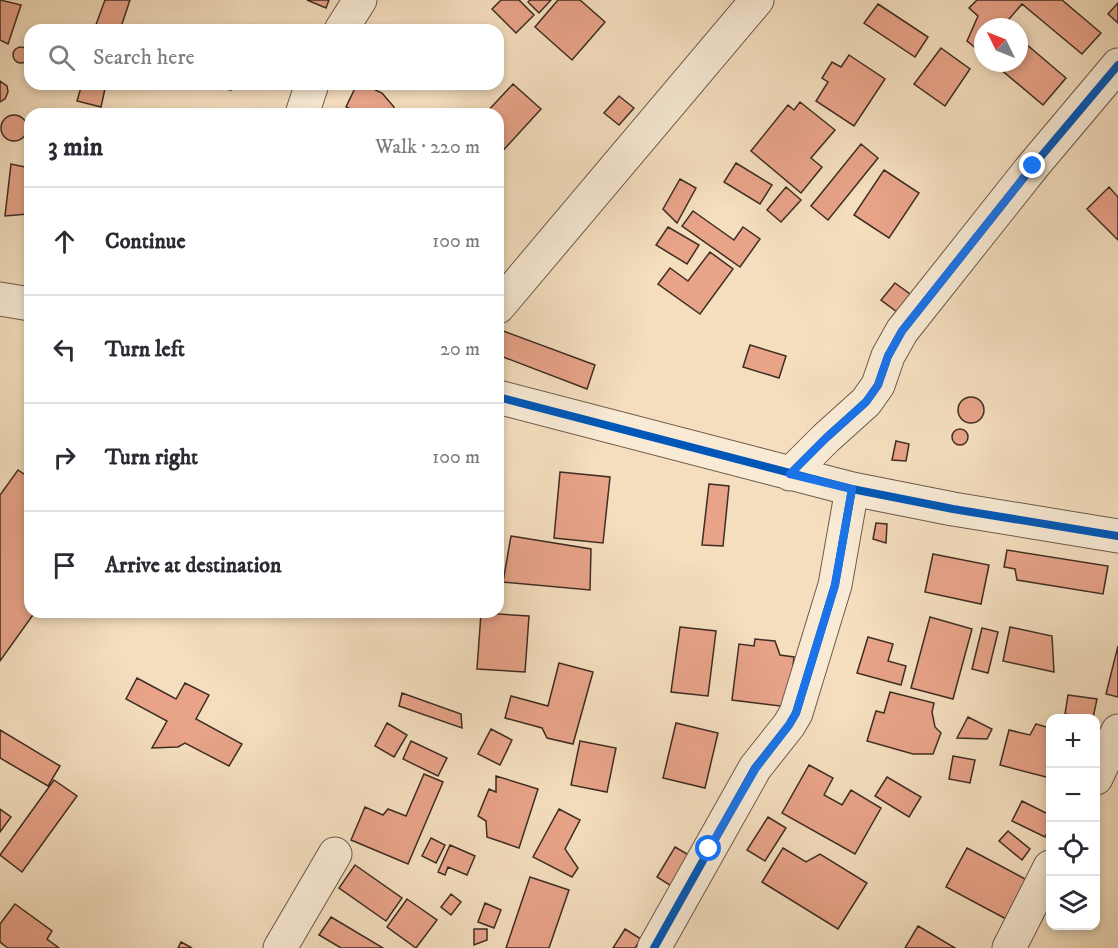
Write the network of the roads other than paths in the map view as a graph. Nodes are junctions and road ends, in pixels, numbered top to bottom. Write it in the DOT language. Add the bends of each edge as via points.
graph roads {
  1 [pos="360,0"];
  2 [pos="757,0"];
  3 [pos="345,24"];
  4 [pos="1118,65"];
  5 [pos="310,90"];
  6 [pos="304,108"];
  7 [pos="0,299"];
  8 [pos="504,300"];
  9 [pos="24,303"];
  10 [pos="504,399"];
  11 [pos="790,474"];
  12 [pos="852,489"];
  13 [pos="1118,536"];
  14 [pos="1118,731"];
  15 [pos="1100,768"];
  16 [pos="335,854"];
  17 [pos="1046,875"];
  18 [pos="280,948"];
  19 [pos="654,948"];
  20 [pos="1009,948"];
  1 -- 3 [label="street"];
  2 -- 8 [label="street"];
  4 -- 11 [label="street" via="902,331 878,385 866,402"];
  5 -- 6 [label="street"];
  7 -- 9 [label="street"];
  10 -- 11 [label="street"];
  11 -- 12 [label="street"];
  12 -- 13 [label="street"];
  12 -- 19 [label="street" via="835,585 796,713 756,768"];
  14 -- 15 [label="street"];
  16 -- 18 [label="street"];
  17 -- 20 [label="street"];
}
